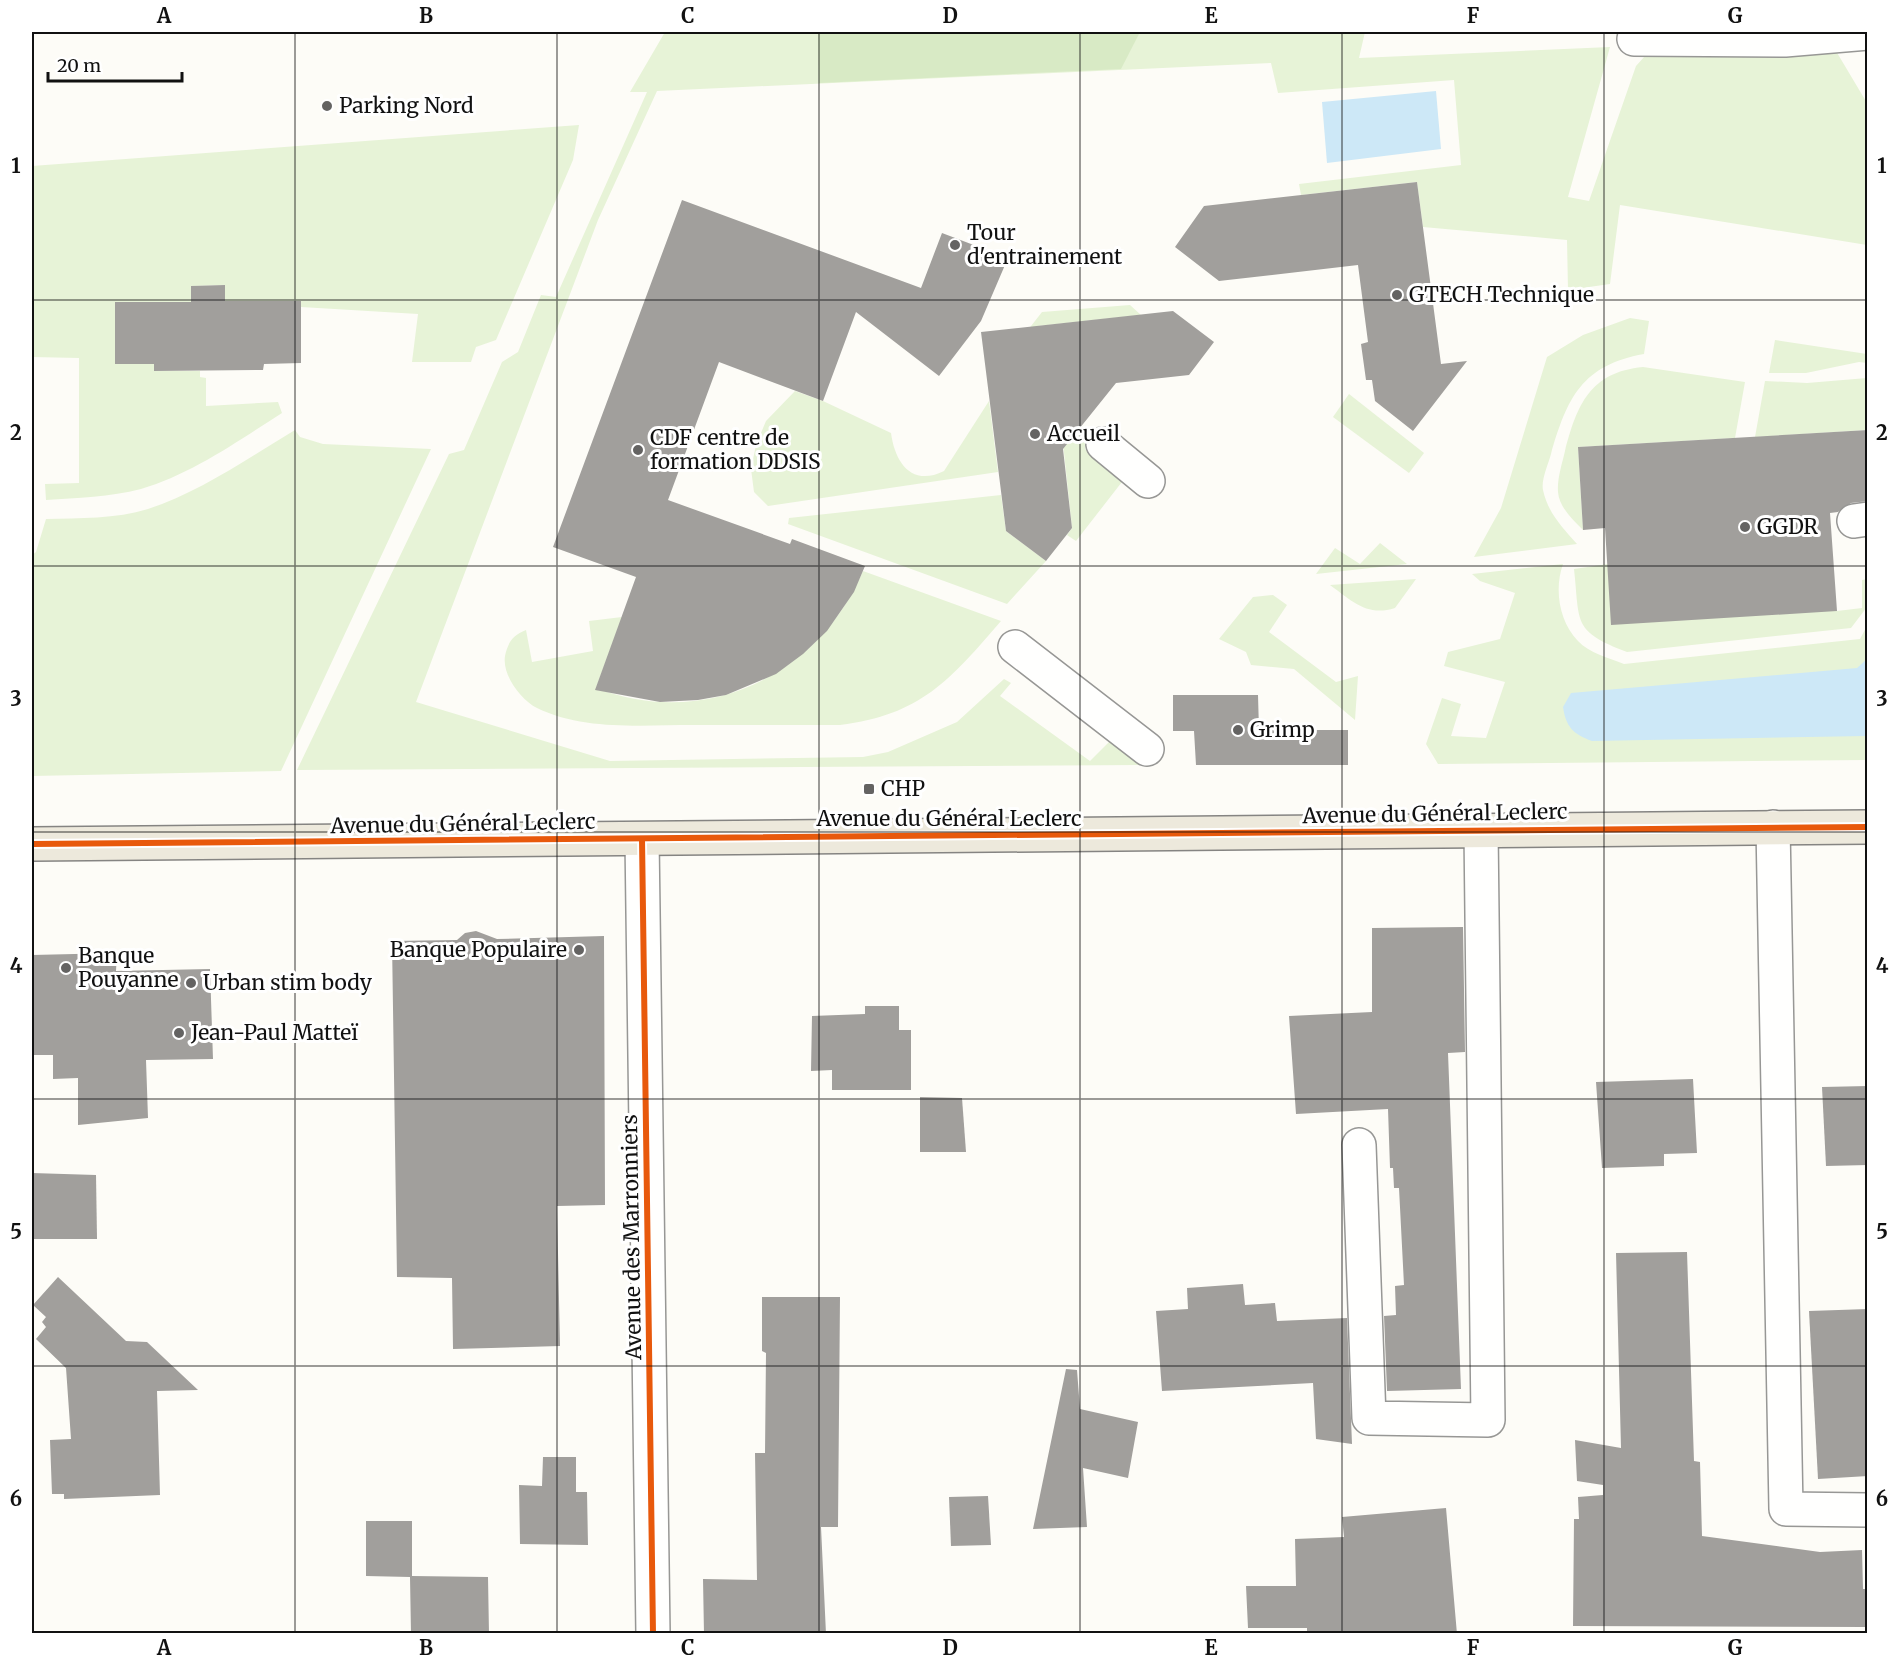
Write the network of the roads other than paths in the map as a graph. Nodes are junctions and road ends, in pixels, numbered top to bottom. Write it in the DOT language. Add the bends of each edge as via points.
graph roads {
  1 [pos="1868,33"];
  2 [pos="1635,35"];
  3 [pos="1103,444"];
  4 [pos="1148,481"];
  5 [pos="1015,647"];
  6 [pos="1147,749"];
  7 [pos="1868,826"];
  8 [pos="1773,827"];
  9 [pos="1481,830"];
  10 [pos="642,839"];
  11 [pos="32,844"];
  12 [pos="1359,1145"];
  13 [pos="1868,1510"];
  14 [pos="653,1634"];
  1 -- 2 [label="street" via="1785,40"];
  3 -- 4 [label="street"];
  5 -- 6 [label="street"];
  7 -- 8 [label="main road, Avenue du Général Leclerc"];
  8 -- 9 [label="main road, Avenue du Général Leclerc"];
  8 -- 13 [label="street" via="1786,1509"];
  9 -- 10 [label="main road, Avenue du Général Leclerc"];
  9 -- 12 [label="street" via="1488,1420 1369,1418"];
  10 -- 11 [label="main road, Avenue du Général Leclerc"];
  10 -- 14 [label="street, Avenue des Marronniers"];
}
